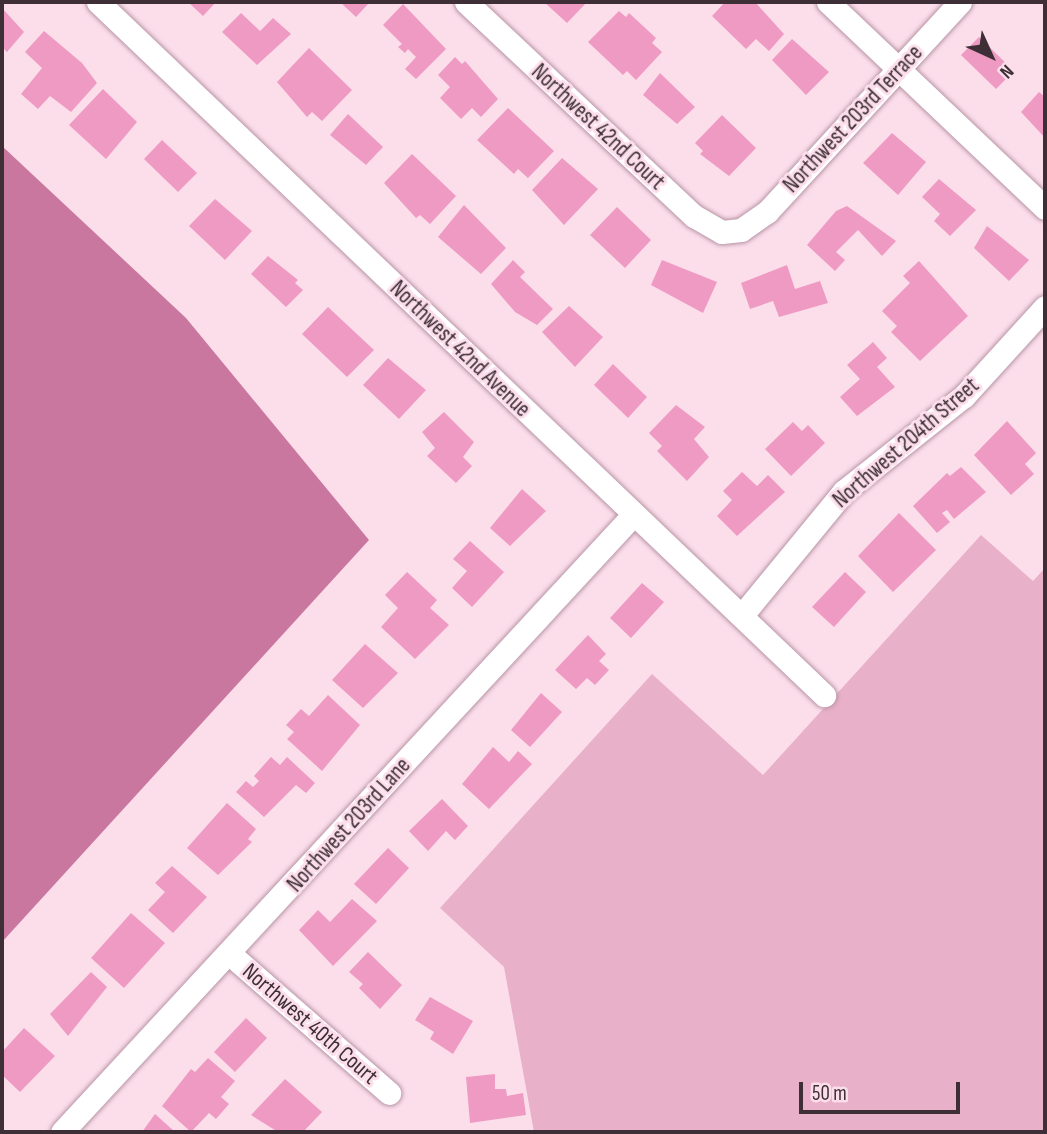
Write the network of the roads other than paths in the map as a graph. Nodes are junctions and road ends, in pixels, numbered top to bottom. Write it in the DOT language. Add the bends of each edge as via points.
graph roads {
  1 [pos="98,2"];
  2 [pos="466,2"];
  3 [pos="828,2"];
  4 [pos="960,2"];
  5 [pos="899,70"];
  6 [pos="1045,208"];
  7 [pos="741,230"];
  8 [pos="1045,307"];
  9 [pos="632,515"];
  10 [pos="743,614"];
  11 [pos="824,695"];
  12 [pos="231,955"];
  13 [pos="389,1093"];
  14 [pos="62,1132"];
  1 -- 9 [label="street, Northwest 42nd Avenue"];
  2 -- 7 [label="street, Northwest 42nd Court" via="694,216 723,232"];
  3 -- 5 [label="street"];
  4 -- 5 [label="street, Northwest 203rd Terrace"];
  5 -- 6 [label="street"];
  5 -- 7 [label="street, Northwest 203rd Terrace" via="767,212"];
  8 -- 10 [label="street, Northwest 204th Street" via="964,396 844,491"];
  9 -- 10 [label="street, Northwest 42nd Avenue"];
  9 -- 12 [label="street, Northwest 203rd Lane"];
  10 -- 11 [label="street, Northwest 42nd Avenue"];
  12 -- 13 [label="street, Northwest 40th Court"];
  12 -- 14 [label="street, Northwest 203rd Lane"];
}
